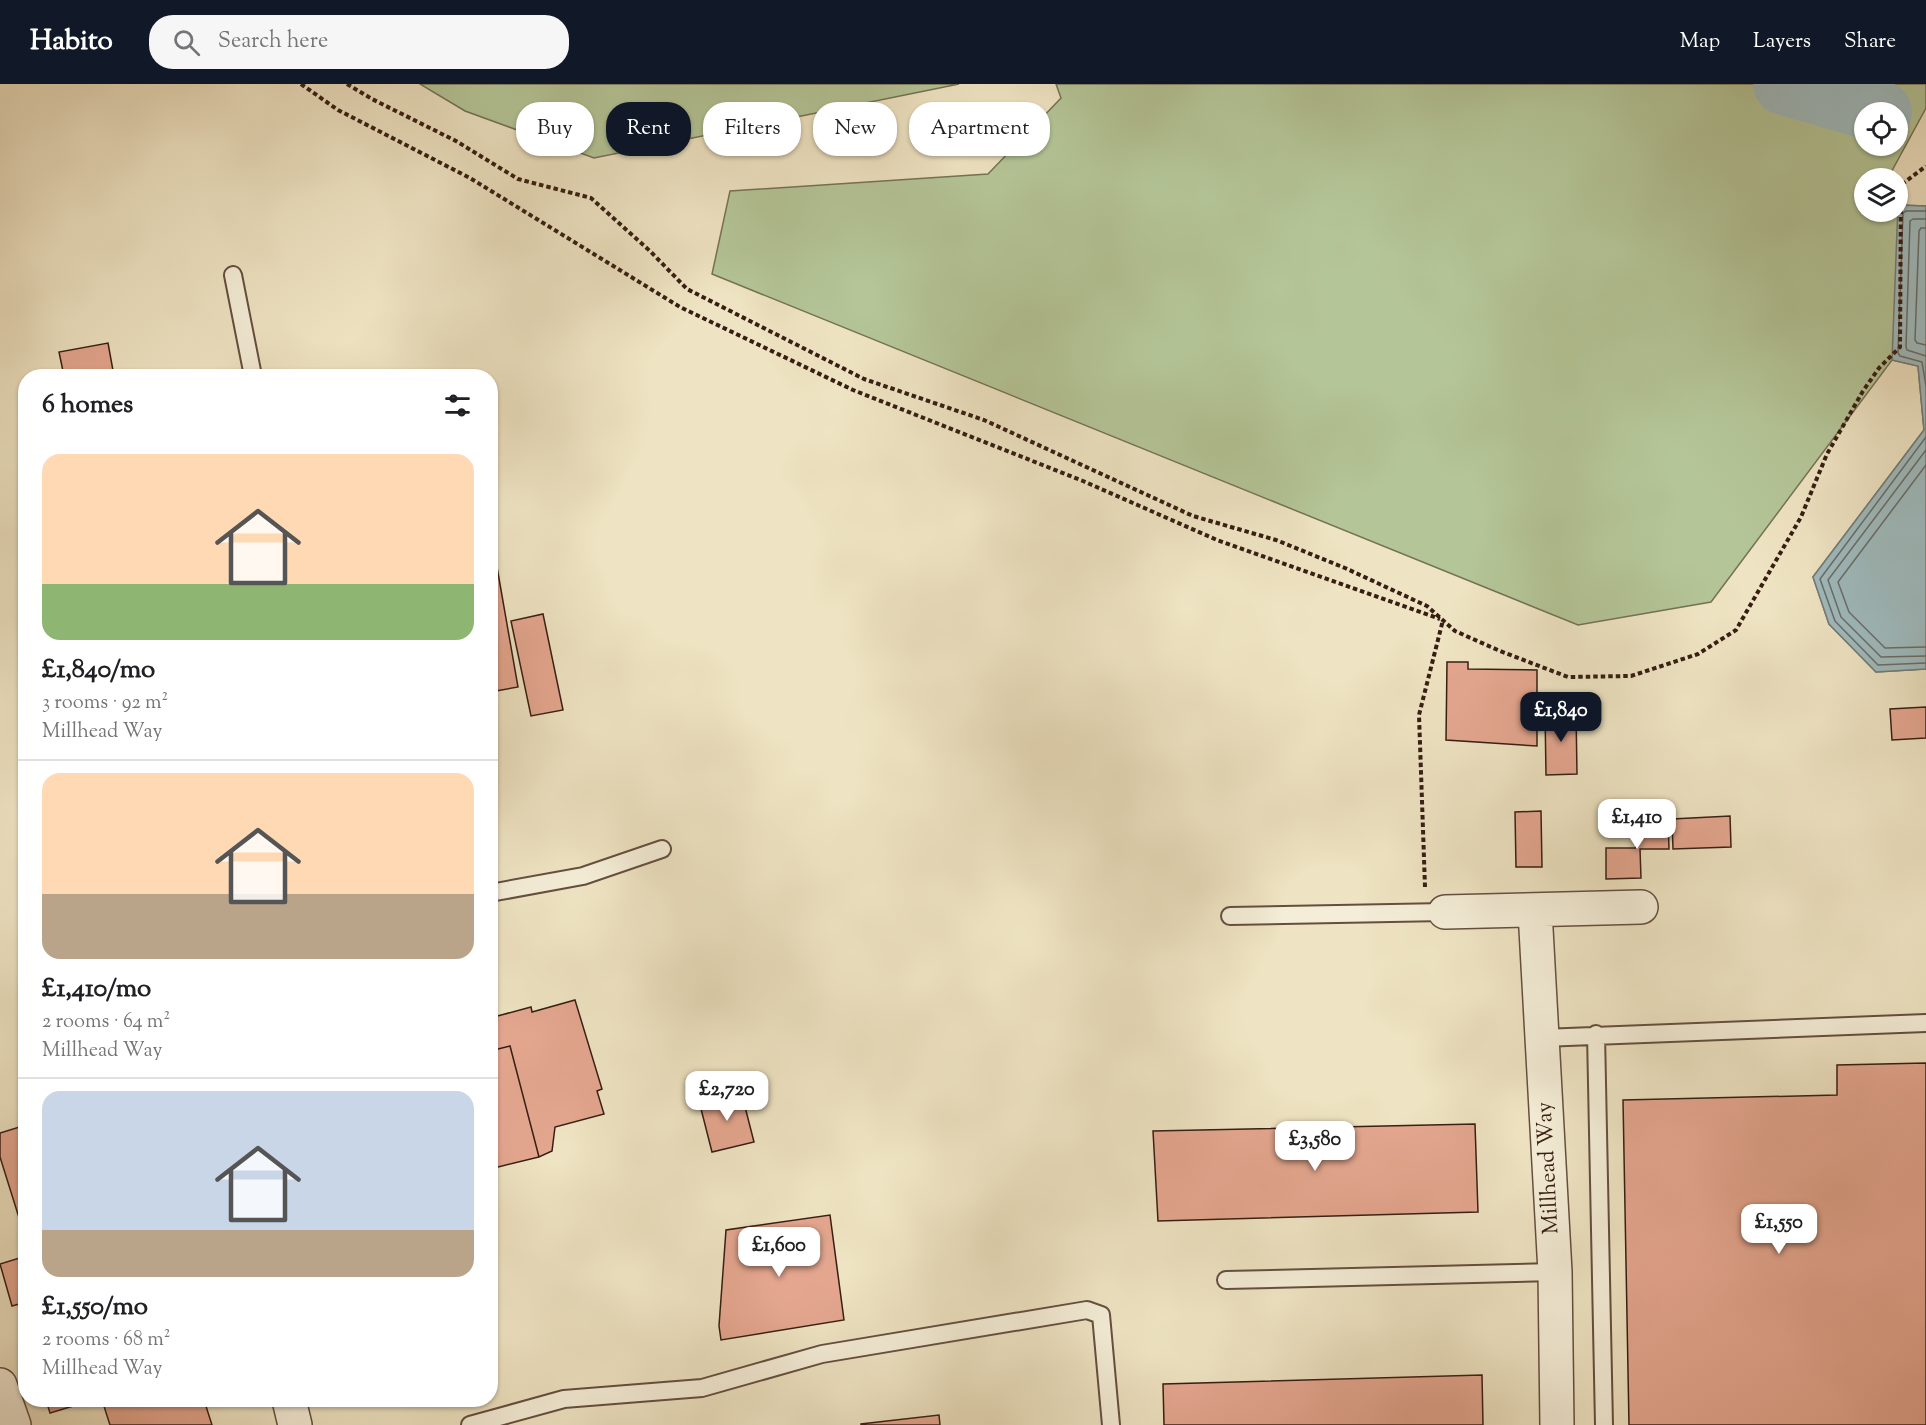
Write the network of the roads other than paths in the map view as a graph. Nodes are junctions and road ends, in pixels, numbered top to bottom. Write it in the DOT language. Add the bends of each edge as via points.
graph roads {
  1 [pos="233,274"];
  2 [pos="252,369"];
  3 [pos="662,849"];
  4 [pos="498,892"];
  5 [pos="1641,907"];
  6 [pos="1535,911"];
  7 [pos="1445,912"];
  8 [pos="1230,916"];
  9 [pos="1926,1023"];
  10 [pos="1596,1034"];
  11 [pos="1542,1038"];
  12 [pos="1555,1272"];
  13 [pos="1226,1280"];
  14 [pos="0,1385"];
  15 [pos="291,1407"];
  16 [pos="14,1425"];
  17 [pos="295,1425"];
  18 [pos="470,1425"];
  19 [pos="1111,1425"];
  20 [pos="1557,1425"];
  21 [pos="1604,1425"];
  1 -- 2 [label="lane"];
  3 -- 4 [label="lane" via="583,876"];
  5 -- 6 [label="street"];
  6 -- 7 [label="street"];
  6 -- 11 [label="street, Millhead Way"];
  7 -- 8 [label="lane"];
  9 -- 10 [label="lane"];
  10 -- 11 [label="lane"];
  10 -- 21 [label="lane"];
  11 -- 12 [label="street, Millhead Way"];
  12 -- 13 [label="lane"];
  12 -- 20 [label="street, Millhead Way"];
  14 -- 16 [label="street"];
  15 -- 17 [label="street"];
  18 -- 19 [label="lane" via="564,1399 702,1388 822,1354 1087,1310 1101,1315"];
}
